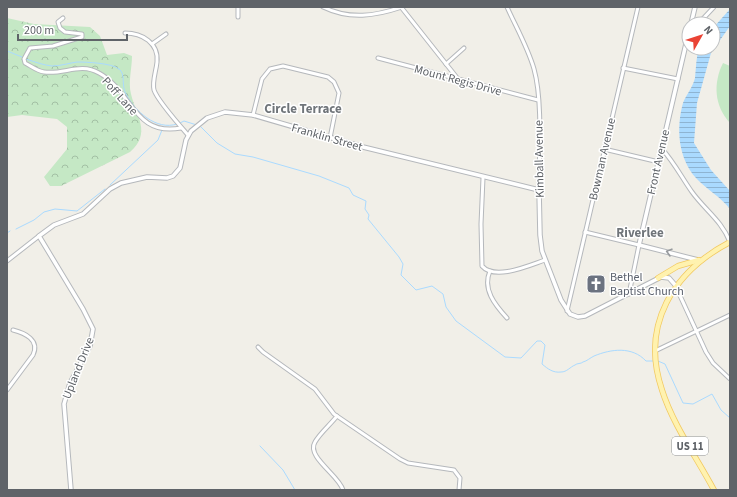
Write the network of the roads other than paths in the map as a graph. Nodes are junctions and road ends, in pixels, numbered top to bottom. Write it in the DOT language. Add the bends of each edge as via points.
graph roads {
  1 [pos="238,7"];
  2 [pos="323,7"];
  3 [pos="402,7"];
  4 [pos="507,7"];
  5 [pos="638,7"];
  6 [pos="714,7"];
  7 [pos="706,16"];
  8 [pos="238,17"];
  9 [pos="63,18"];
  10 [pos="125,32"];
  11 [pos="166,34"];
  12 [pos="152,44"];
  13 [pos="464,48"];
  14 [pos="684,56"];
  15 [pos="378,58"];
  16 [pos="446,64"];
  17 [pos="623,68"];
  18 [pos="458,79"];
  19 [pos="678,79"];
  20 [pos="538,100"];
  21 [pos="253,116"];
  22 [pos="180,127"];
  23 [pos="188,135"];
  24 [pos="330,138"];
  25 [pos="604,149"];
  26 [pos="662,149"];
  27 [pos="659,162"];
  28 [pos="484,178"];
  29 [pos="539,190"];
  30 [pos="585,232"];
  31 [pos="39,236"];
  32 [pos="730,242"];
  33 [pos="639,245"];
  34 [pos="545,260"];
  35 [pos="699,260"];
  36 [pos="7,261"];
  37 [pos="490,271"];
  38 [pos="658,278"];
  39 [pos="676,286"];
  40 [pos="629,294"];
  41 [pos="567,311"];
  42 [pos="730,315"];
  43 [pos="507,318"];
  44 [pos="14,330"];
  45 [pos="696,332"];
  46 [pos="258,346"];
  47 [pos="655,351"];
  48 [pos="730,380"];
  49 [pos="7,390"];
  50 [pos="337,416"];
  51 [pos="71,490"];
  52 [pos="343,490"];
  53 [pos="459,490"];
  54 [pos="714,490"];
  1 -- 8 [label="street"];
  2 -- 3 [label="street" via="341,14 362,16"];
  3 -- 16 [label="street"];
  4 -- 20 [label="street, Kimball Avenue" via="534,68"];
  5 -- 17 [label="street, Bowman Avenue"];
  6 -- 7 [label="street"];
  9 -- 22 [label="street, Poff Lane" via="58,22 60,28 66,32 82,34 82,37 53,46 30,48 24,59 25,63 45,72 78,68 95,71 114,85 142,119 162,129"];
  10 -- 12 [label="street" via="140,35"];
  11 -- 12 [label="street"];
  12 -- 22 [label="street" via="157,55 153,83 156,96"];
  13 -- 16 [label="street"];
  14 -- 19 [label="street, Front Avenue"];
  15 -- 18 [label="street, Mount Regis Drive"];
  16 -- 18 [label="street"];
  17 -- 19 [label="street"];
  17 -- 25 [label="street, Bowman Avenue"];
  18 -- 20 [label="street, Mount Regis Drive"];
  19 -- 26 [label="street, Front Avenue"];
  20 -- 29 [label="street, Kimball Avenue"];
  21 -- 23 [label="street, Franklin Street" via="225,112 214,114 201,121"];
  21 -- 24 [label="street, Franklin Street"];
  21 -- 24 [label="street" via="262,79 270,69 283,66 328,78 334,82 339,93"];
  22 -- 23 [label="street"];
  23 -- 31 [label="street, Franklin Street" via="180,168 173,176 147,177 121,183 110,189 83,214 54,226"];
  24 -- 28 [label="street, Franklin Street"];
  25 -- 27 [label="street"];
  25 -- 30 [label="street, Bowman Avenue"];
  26 -- 27 [label="street, Front Avenue"];
  26 -- 32 [label="street" via="697,198 718,219"];
  27 -- 33 [label="street, Front Avenue"];
  28 -- 29 [label="street, Franklin Street"];
  28 -- 37 [label="street" via="481,262 484,268"];
  29 -- 34 [label="street, Kimball Avenue" via="541,244"];
  30 -- 33 [label="street"];
  30 -- 41 [label="street, Bowman Avenue"];
  31 -- 36 [label="street, Franklin Street"];
  31 -- 51 [label="street, Upland Drive" via="83,309 92,329 90,346 70,383 64,404"];
  32 -- 35 [label="main road, US 11"];
  35 -- 33 [label="street, one-way"];
  33 -- 40 [label="street, Front Avenue"];
  34 -- 37 [label="street" via="510,271"];
  34 -- 41 [label="street, Kimball Avenue"];
  35 -- 38 [label="main road" via="678,266"];
  35 -- 39 [label="main road, US 11"];
  37 -- 43 [label="street" via="487,280 489,292"];
  38 -- 39 [label="street" via="669,278"];
  38 -- 40 [label="street"];
  39 -- 45 [label="street"];
  39 -- 47 [label="main road, US 11" via="661,316"];
  40 -- 41 [label="street" via="585,316 575,316"];
  42 -- 45 [label="street"];
  44 -- 49 [label="street" via="28,336 35,349"];
  45 -- 47 [label="street"];
  45 -- 48 [label="street" via="710,358"];
  46 -- 50 [label="street" via="315,389"];
  47 -- 54 [label="main road, US 11" via="666,402"];
  50 -- 52 [label="street" via="315,442 313,449 316,458 337,479"];
  50 -- 53 [label="street" via="403,461 454,470 460,478"];
}
